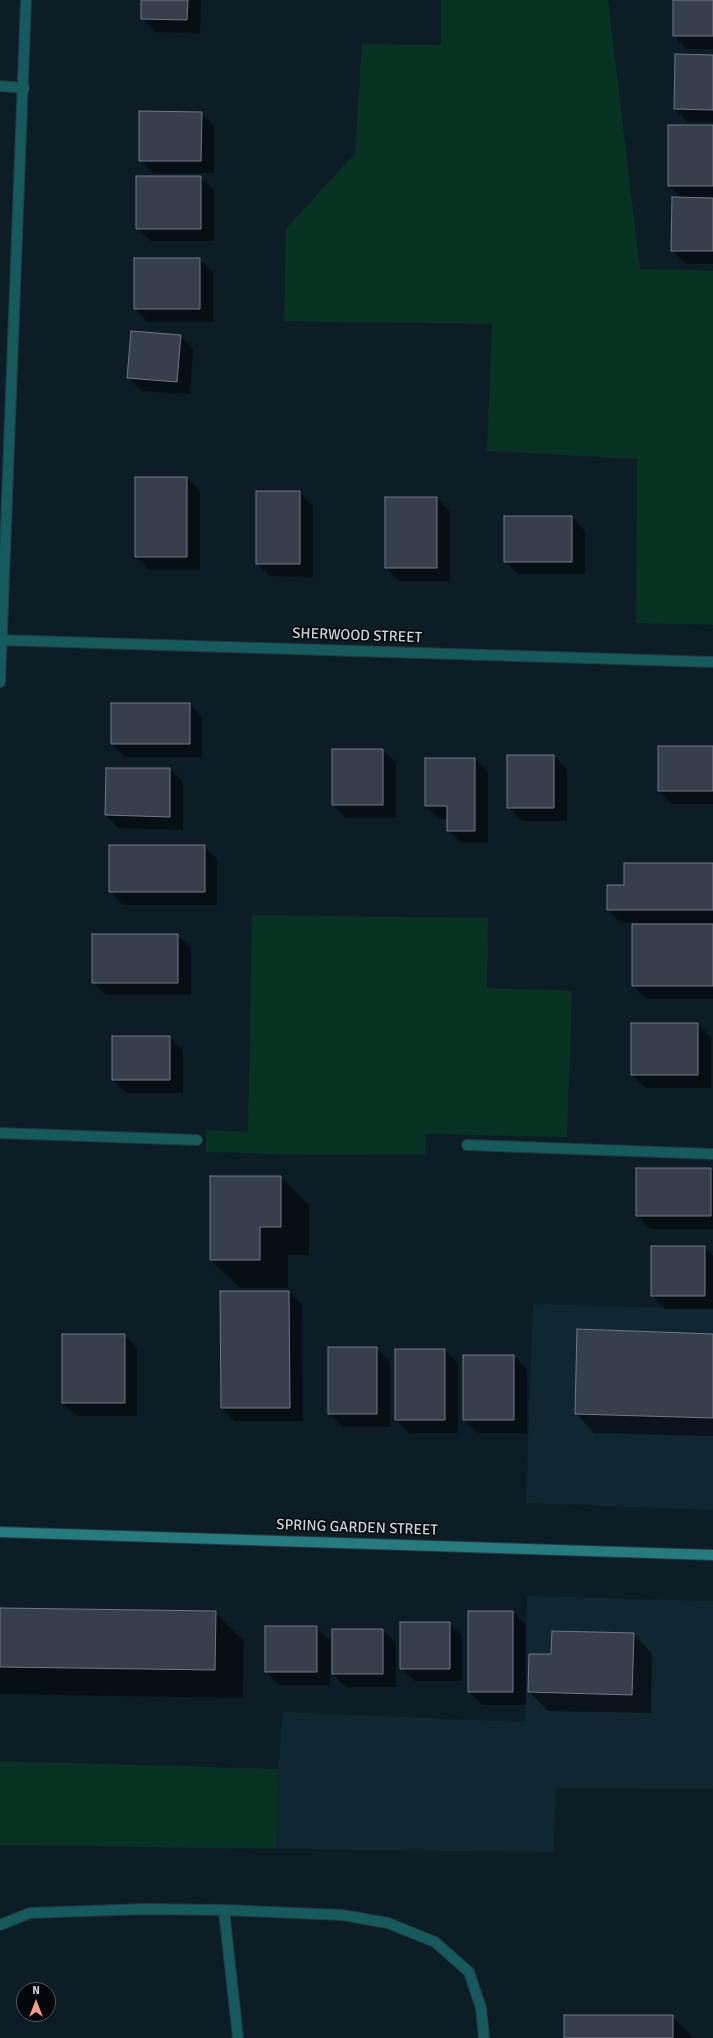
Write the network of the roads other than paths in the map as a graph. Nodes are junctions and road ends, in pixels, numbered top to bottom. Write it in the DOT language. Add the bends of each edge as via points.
graph roads {
  1 [pos="26,0"];
  2 [pos="0,86"];
  3 [pos="24,88"];
  4 [pos="0,640"];
  5 [pos="713,662"];
  6 [pos="0,682"];
  7 [pos="0,1133"];
  8 [pos="196,1140"];
  9 [pos="467,1144"];
  10 [pos="713,1154"];
  11 [pos="0,1532"];
  12 [pos="713,1555"];
  13 [pos="224,1910"];
  14 [pos="0,1925"];
  15 [pos="238,2038"];
  16 [pos="484,2038"];
  1 -- 3 [label="street"];
  2 -- 3 [label="street"];
  3 -- 4 [label="street"];
  4 -- 5 [label="street, SHERWOOD STREET"];
  4 -- 6 [label="street"];
  7 -- 8 [label="street"];
  9 -- 10 [label="street"];
  11 -- 12 [label="main road, SPRING GARDEN STREET"];
  13 -- 14 [label="street" via="144,1909 30,1913"];
  13 -- 15 [label="street"];
  13 -- 16 [label="street" via="342,1916 388,1923 434,1942 469,1972 482,2008"];
}
